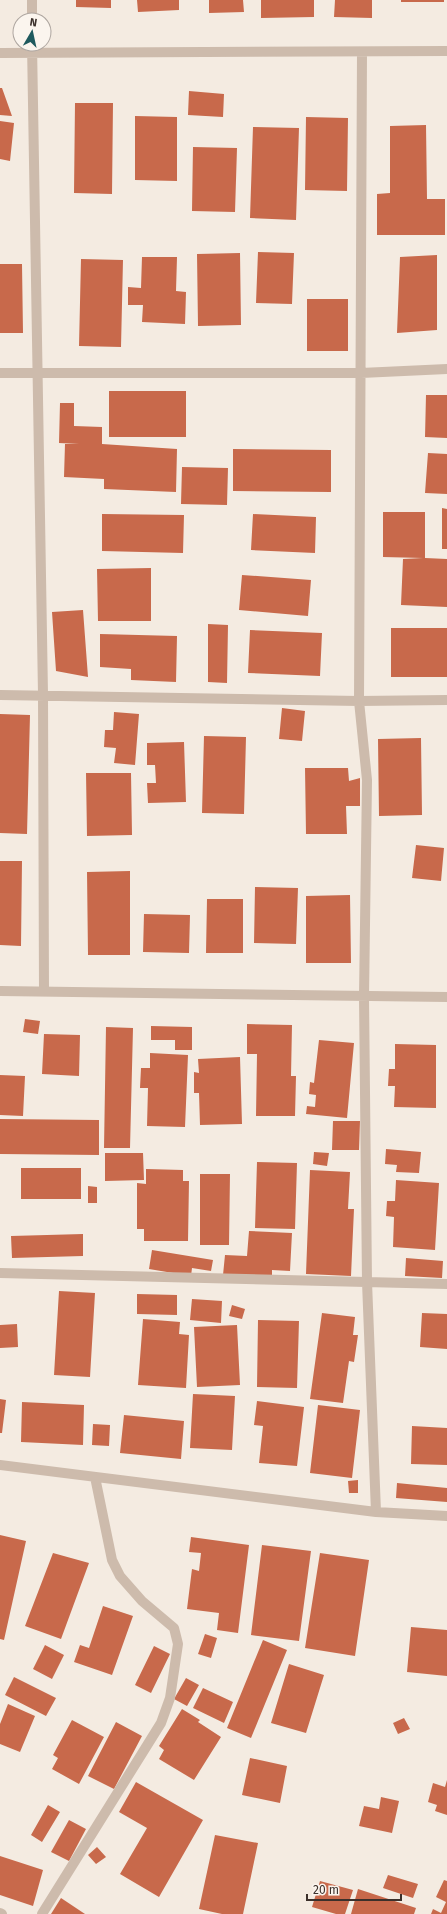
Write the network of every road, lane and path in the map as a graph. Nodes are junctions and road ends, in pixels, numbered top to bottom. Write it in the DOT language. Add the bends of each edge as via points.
graph roads {
  1 [pos="32,0"];
  2 [pos="32,12"];
  3 [pos="52,49"];
  4 [pos="447,51"];
  5 [pos="12,52"];
  6 [pos="32,52"];
  7 [pos="362,52"];
  8 [pos="0,53"];
  9 [pos="447,369"];
  10 [pos="0,372"];
  11 [pos="361,373"];
  12 [pos="37,374"];
  13 [pos="43,694"];
  14 [pos="0,695"];
  15 [pos="359,700"];
  16 [pos="447,700"];
  17 [pos="0,991"];
  18 [pos="44,991"];
  19 [pos="364,997"];
  20 [pos="447,997"];
  21 [pos="0,1272"];
  22 [pos="367,1282"];
  23 [pos="447,1284"];
  24 [pos="0,1465"];
  25 [pos="95,1477"];
  26 [pos="376,1512"];
  27 [pos="447,1516"];
  28 [pos="42,1914"];
  1 -- 2 [label="street"];
  3 -- 7 [label="street"];
  4 -- 7 [label="street"];
  5 -- 8 [label="street"];
  6 -- 12 [label="street"];
  7 -- 11 [label="street"];
  9 -- 11 [label="street"];
  10 -- 12 [label="street"];
  11 -- 12 [label="street"];
  11 -- 15 [label="street"];
  12 -- 13 [label="street"];
  13 -- 14 [label="street"];
  13 -- 15 [label="street"];
  13 -- 18 [label="street"];
  15 -- 16 [label="street"];
  15 -- 19 [label="street" via="366,780"];
  17 -- 18 [label="street"];
  18 -- 19 [label="street"];
  19 -- 20 [label="street"];
  19 -- 22 [label="street"];
  21 -- 22 [label="street"];
  22 -- 23 [label="street"];
  22 -- 26 [label="street"];
  24 -- 25 [label="street"];
  25 -- 26 [label="street"];
  25 -- 28 [label="street" via="112,1560 120,1576 142,1601 174,1628 178,1644 170,1698 161,1723"];
  26 -- 27 [label="street"];
}
